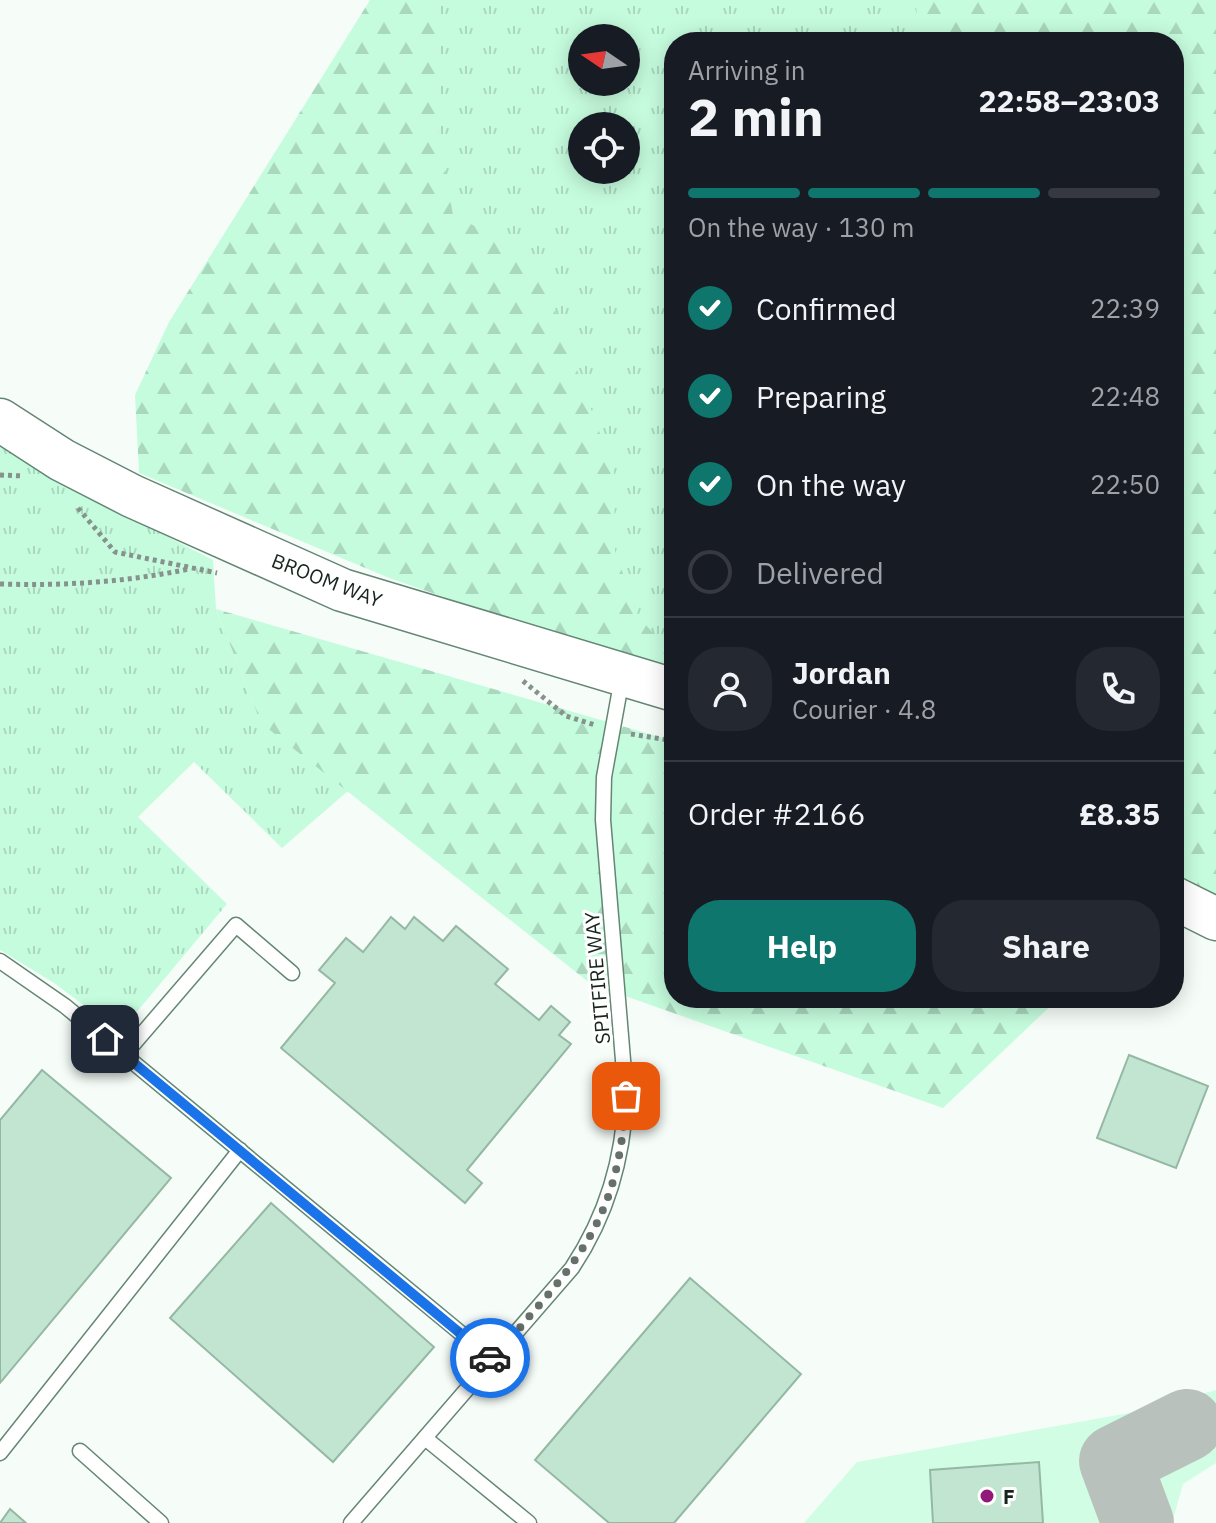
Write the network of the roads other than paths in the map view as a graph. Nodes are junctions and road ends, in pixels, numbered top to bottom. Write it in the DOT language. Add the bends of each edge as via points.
graph roads {
  1 [pos="0,420"];
  2 [pos="623,674"];
  3 [pos="664,687"];
  4 [pos="1184,903"];
  5 [pos="1216,919"];
  6 [pos="0,961"];
  7 [pos="292,973"];
  8 [pos="124,1055"];
  9 [pos="240,1150"];
  10 [pos="492,1359"];
  11 [pos="425,1438"];
  12 [pos="80,1451"];
  13 [pos="0,1453"];
  14 [pos="161,1523"];
  15 [pos="351,1523"];
  16 [pos="529,1523"];
  1 -- 2 [label="main road, BROOM WAY" via="62,460 156,508 342,590"];
  2 -- 3 [label="main road, BROOM WAY"];
  2 -- 10 [label="lane, SPITFIRE WAY" via="607,754 603,820 626,1096 619,1163 591,1239"];
  4 -- 5 [label="main road"];
  6 -- 8 [label="lane"];
  7 -- 8 [label="lane" via="236,925"];
  8 -- 9 [label="lane"];
  9 -- 10 [label="lane"];
  9 -- 13 [label="lane"];
  10 -- 11 [label="lane, SPITFIRE WAY"];
  11 -- 15 [label="lane, SPITFIRE WAY"];
  11 -- 16 [label="lane"];
  12 -- 14 [label="lane"];
}
